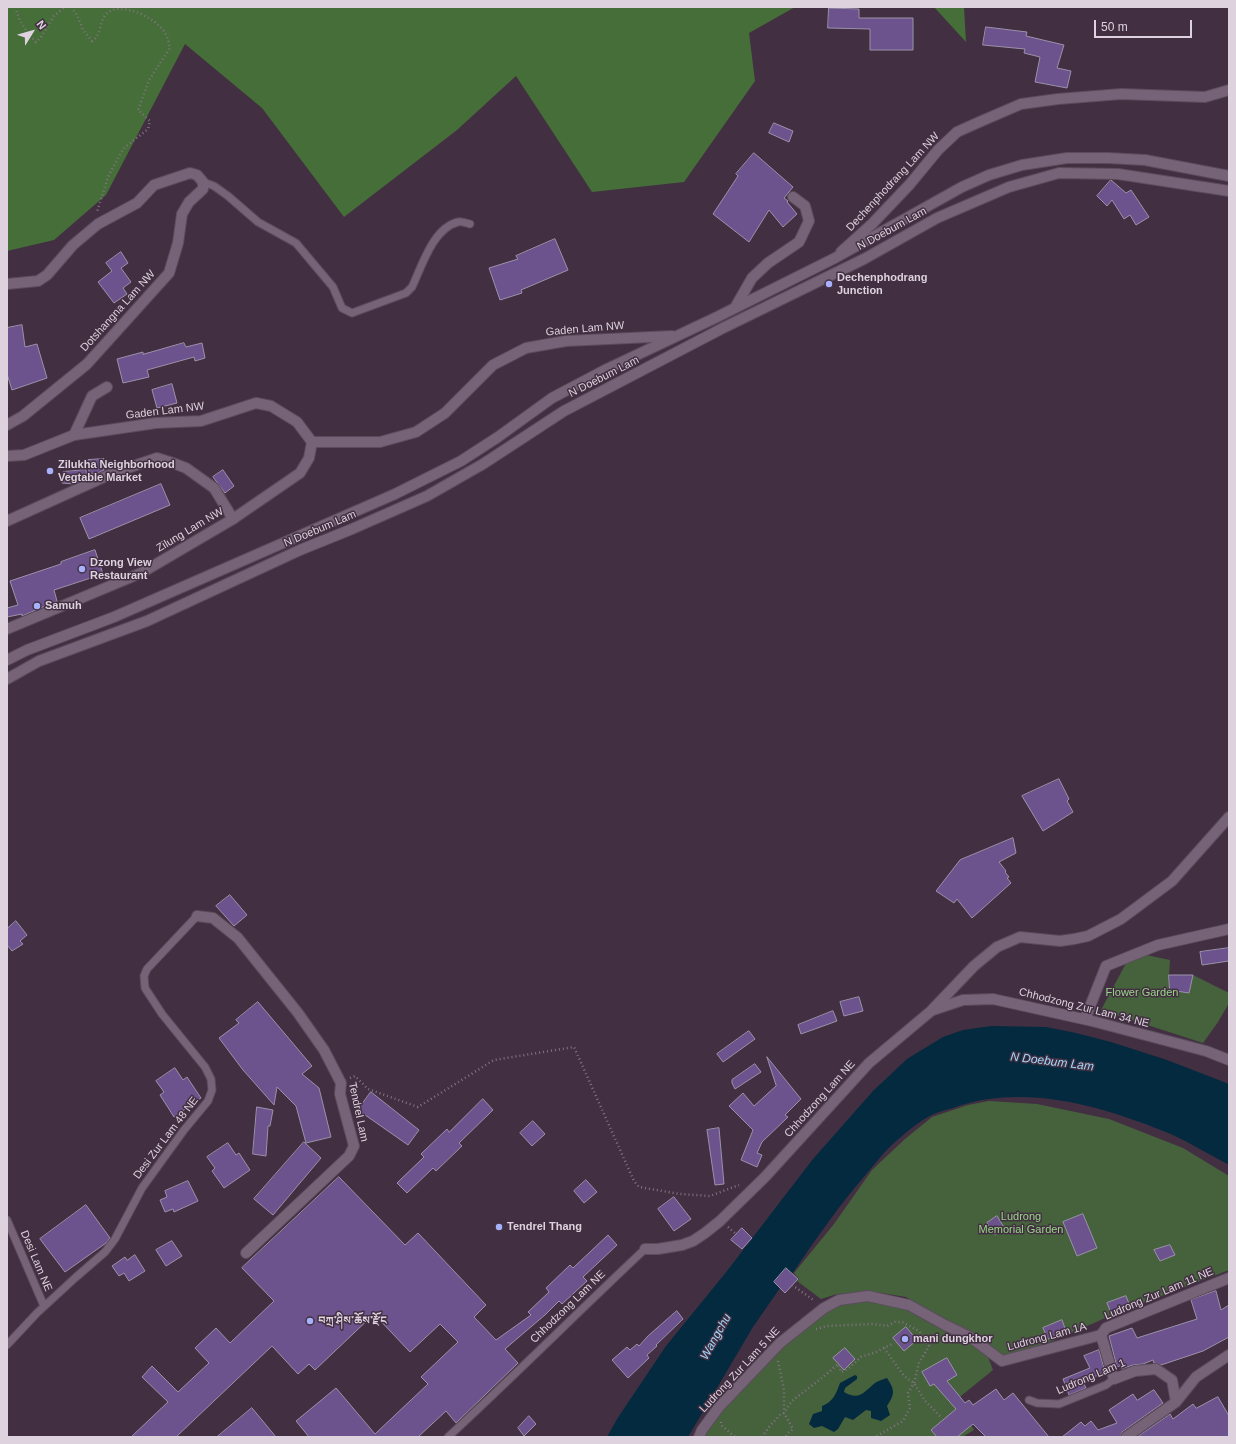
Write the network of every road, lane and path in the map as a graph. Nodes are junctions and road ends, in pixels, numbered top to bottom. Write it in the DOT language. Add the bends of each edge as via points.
graph roads {
  1 [pos="16,7"];
  2 [pos="65,7"];
  3 [pos="71,7"];
  4 [pos="1229,90"];
  5 [pos="1229,176"];
  6 [pos="203,182"];
  7 [pos="1229,191"];
  8 [pos="793,197"];
  9 [pos="98,224"];
  10 [pos="470,224"];
  11 [pos="835,258"];
  12 [pos="7,284"];
  13 [pos="736,306"];
  14 [pos="676,335"];
  15 [pos="107,387"];
  16 [pos="7,425"];
  17 [pos="74,435"];
  18 [pos="312,442"];
  19 [pos="7,456"];
  20 [pos="233,519"];
  21 [pos="7,521"];
  22 [pos="7,629"];
  23 [pos="7,660"];
  24 [pos="7,679"];
  25 [pos="1229,817"];
  26 [pos="198,916"];
  27 [pos="1229,929"];
  28 [pos="931,1011"];
  29 [pos="1085,1020"];
  30 [pos="1229,1060"];
  31 [pos="340,1083"];
  32 [pos="745,1182"];
  33 [pos="7,1220"];
  34 [pos="646,1249"];
  35 [pos="246,1253"];
  36 [pos="1229,1278"];
  37 [pos="792,1285"];
  38 [pos="44,1306"];
  39 [pos="824,1308"];
  40 [pos="812,1330"];
  41 [pos="1101,1335"];
  42 [pos="894,1343"];
  43 [pos="7,1345"];
  44 [pos="884,1348"];
  45 [pos="1229,1355"];
  46 [pos="782,1357"];
  47 [pos="1000,1359"];
  48 [pos="778,1361"];
  49 [pos="774,1365"];
  50 [pos="1114,1379"];
  51 [pos="914,1383"];
  52 [pos="1029,1400"];
  53 [pos="1176,1402"];
  54 [pos="784,1413"];
  55 [pos="940,1416"];
  56 [pos="722,1417"];
  57 [pos="448,1437"];
  58 [pos="700,1437"];
  59 [pos="735,1437"];
  60 [pos="762,1437"];
  61 [pos="786,1437"];
  62 [pos="875,1437"];
  63 [pos="1126,1437"];
  1 -- 2 [label="path" via="22,23 36,42 54,16"];
  3 -- 9 [label="path" via="92,41 96,38 104,16 117,8 127,9 152,19 165,33 170,48 149,80 138,110 150,121 148,129 123,149 108,177 96,217"];
  4 -- 11 [label="street, Dechenphodrang Lam NW" via="1205,97 1120,94 1058,99 1021,104 977,122 957,132 938,150 872,224"];
  5 -- 11 [label="street, N Doebum Lam" via="1145,160 1108,158 1067,158 1022,165 962,187"];
  6 -- 9 [label="street" via="197,175 190,173 154,185 137,203"];
  6 -- 10 [label="lane" via="228,196 258,222 296,243 333,287 342,308 352,313 406,293 412,287 437,237 448,226 459,222"];
  6 -- 16 [label="street, Dotshangna Lam NW" via="203,189 189,202 182,214 178,243 169,273 87,364 23,416"];
  7 -- 24 [label="street, N Doebum Lam" via="1111,174 1059,173 1009,187 937,218 864,259 564,411 483,464 428,496 300,550 147,621 39,661"];
  8 -- 13 [label="street" via="805,206 809,221 799,242 768,263 752,278"];
  9 -- 12 [label="street" via="38,281"];
  11 -- 13 [label="street, N Doebum Lam"];
  13 -- 14 [label="street, N Doebum Lam"];
  14 -- 18 [label="street, Gaden Lam NW" via="566,341 526,348 493,365 445,412 416,432 380,442"];
  14 -- 23 [label="street, N Doebum Lam" via="552,398 460,461 395,494 114,617"];
  15 -- 17 [label="street" via="92,396"];
  17 -- 18 [label="street, Gaden Lam NW" via="156,423 201,421 256,403 271,406 297,422"];
  17 -- 19 [label="street, Gaden Lam NW" via="24,455"];
  18 -- 20 [label="street" via="309,458 300,473"];
  20 -- 21 [label="street, Zilung Lam NW" via="214,488 186,468 157,458 113,473"];
  20 -- 22 [label="street, Zilung Lam NW" via="141,573"];
  25 -- 28 [label="street, Chhodzong Lam NE" via="1172,881 1121,919 1088,936 1060,941 1020,937 997,947 974,966"];
  26 -- 31 [label="street, Tendrel Lam" via="213,918 238,938 298,1013 324,1050"];
  26 -- 38 [label="lane, Desi Zur Lam 48 NE" via="147,969 144,976 145,988 152,1000 211,1079 212,1090 208,1101 142,1188 115,1239 105,1252"];
  27 -- 29 [label="street" via="1158,945 1106,966"];
  28 -- 29 [label="street, Chhodzong Zur Lam 34 NE" via="963,1000 993,999"];
  28 -- 34 [label="street, Chhodzong Lam NE" via="869,1063 765,1177 705,1233 682,1245"];
  29 -- 30 [label="street, Chhodzong Zur Lam 34 NE" via="1206,1051"];
  31 -- 32 [label="path" via="355,1076 368,1089 418,1107 494,1060 574,1047 634,1181 639,1187 710,1196"];
  31 -- 35 [label="street, Tendrel Lam" via="340,1094 354,1146 349,1156"];
  33 -- 38 [label="lane, Desi Lam NE"];
  34 -- 57 [label="lane, Chhodzong Lam NE"];
  36 -- 41 [label="street, Ludrong Zur Lam 11 NE" via="1106,1328"];
  37 -- 39 [label="path"];
  38 -- 43 [label="lane, Desi Lam NE"];
  39 -- 47 [label="street, Ludrong Zur Lam 5 NE" via="839,1300 868,1296 909,1305 970,1337"];
  39 -- 58 [label="street, Ludrong Zur Lam 5 NE" via="780,1342 719,1407 702,1430"];
  40 -- 51 [label="path" via="827,1326 887,1326 902,1322 919,1331 929,1346 919,1363"];
  41 -- 47 [label="street, Ludrong Lam 1A"];
  41 -- 50 [label="street, Ludrong Lam 1A"];
  42 -- 44 [label="path"];
  44 -- 51 [label="path" via="904,1376"];
  44 -- 54 [label="path" via="861,1357 841,1372 838,1364 792,1401"];
  45 -- 53 [label="street" via="1196,1377"];
  46 -- 48 [label="path"];
  48 -- 49 [label="path"];
  48 -- 54 [label="path" via="784,1385"];
  50 -- 52 [label="lane, Ludrong Lam 1" via="1106,1385 1059,1404"];
  50 -- 53 [label="street, Ludrong Lam 1" via="1135,1371 1156,1369 1172,1380"];
  51 -- 55 [label="path" via="925,1401"];
  51 -- 62 [label="path" via="908,1393 910,1408 903,1421"];
  53 -- 63 [label="street"];
  54 -- 60 [label="path"];
  54 -- 61 [label="path" via="793,1429"];
  56 -- 59 [label="path" via="721,1425"];
}
